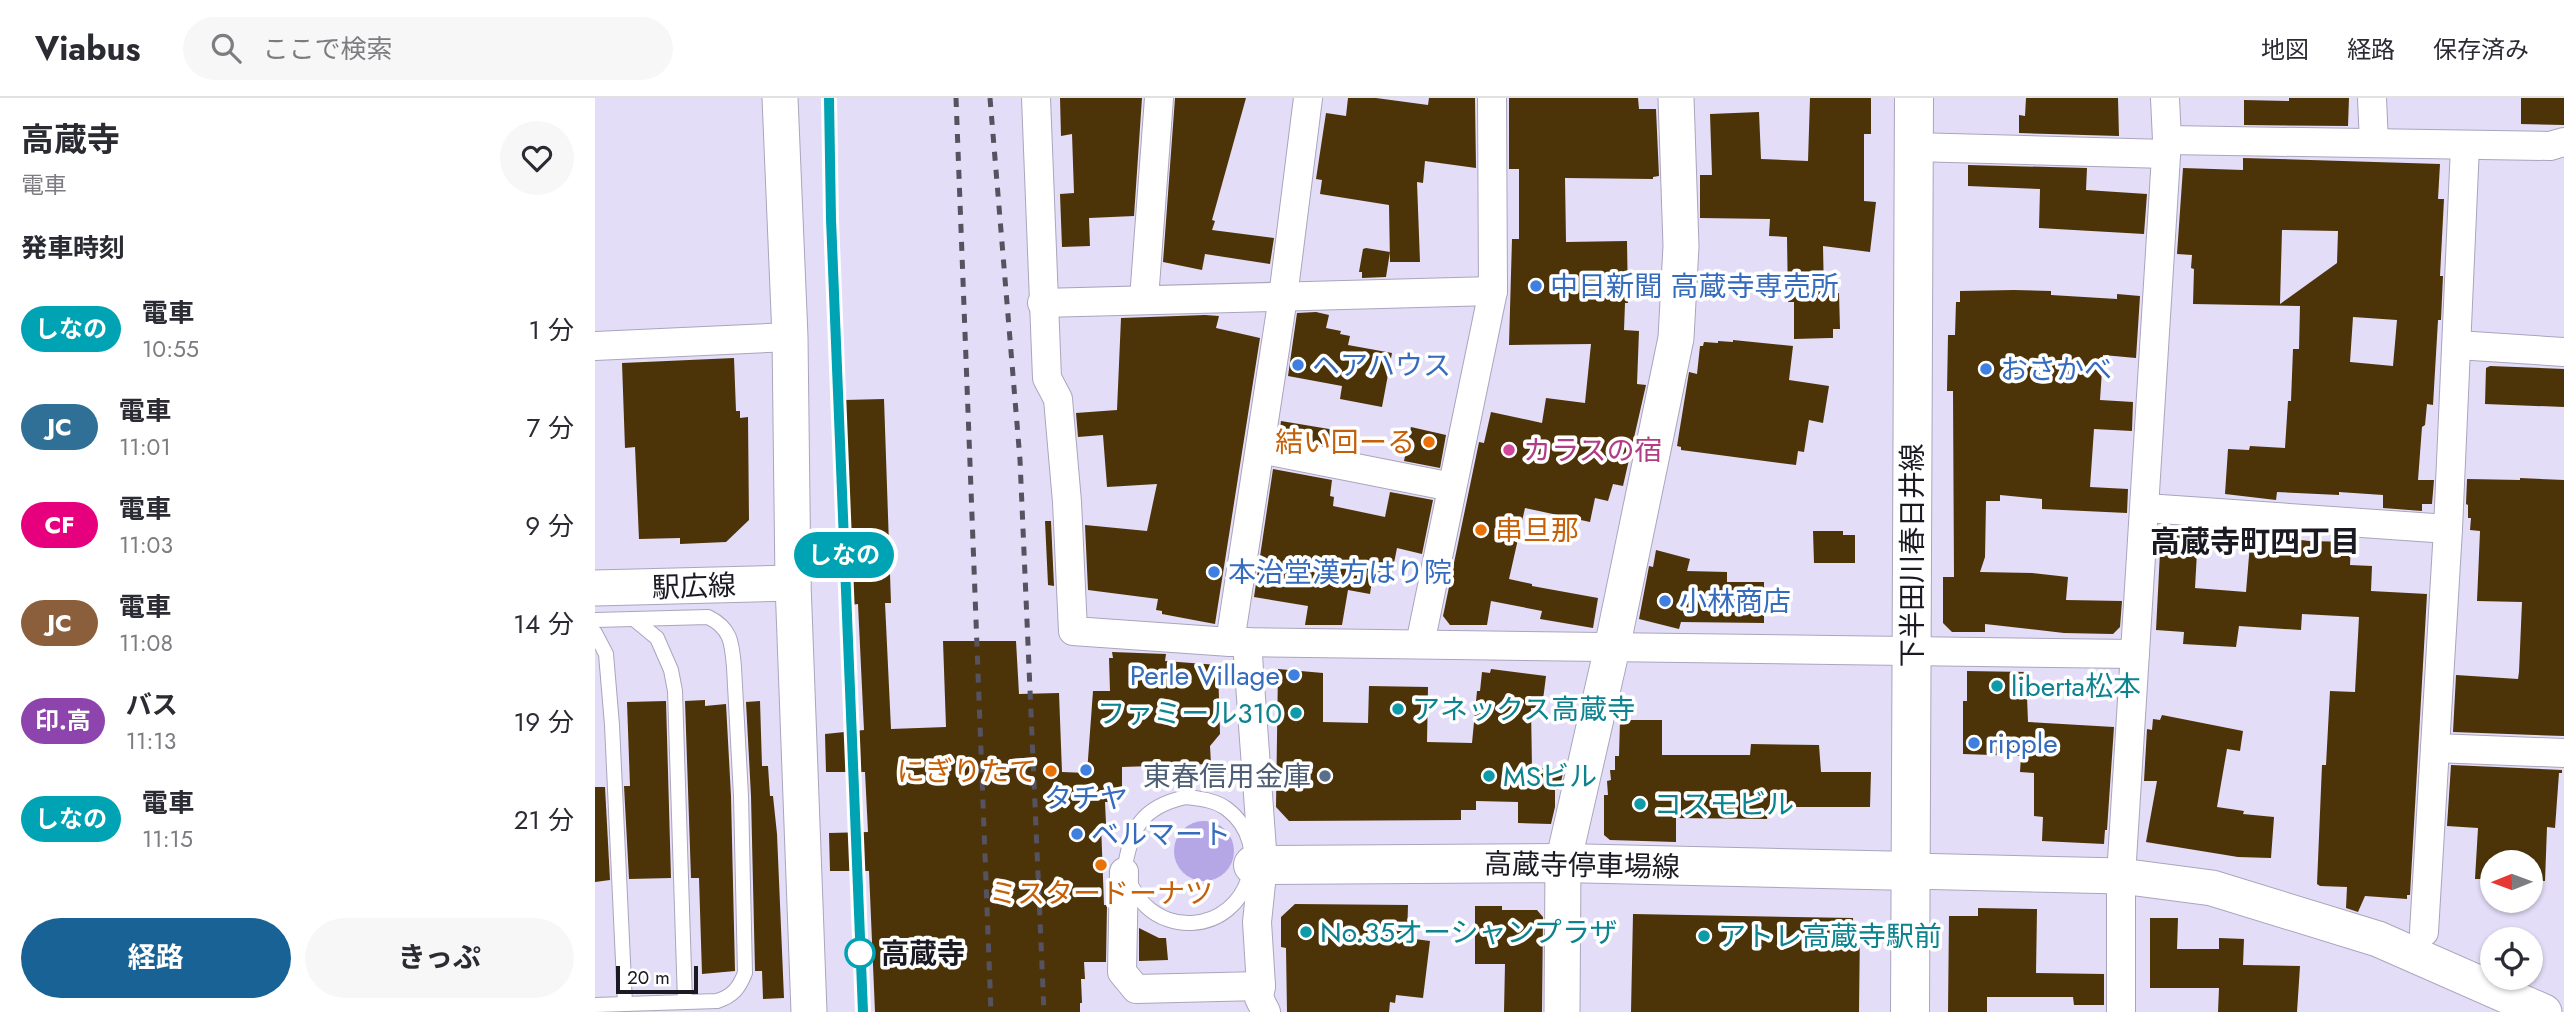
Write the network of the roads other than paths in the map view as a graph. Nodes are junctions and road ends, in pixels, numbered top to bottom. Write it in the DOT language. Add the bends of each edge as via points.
graph roads {
  1 [pos="780,98"];
  2 [pos="1036,98"];
  3 [pos="1159,98"];
  4 [pos="1308,98"];
  5 [pos="1492,98"];
  6 [pos="1676,98"];
  7 [pos="1914,98"];
  8 [pos="2165,98"];
  9 [pos="2372,98"];
  10 [pos="2564,142"];
  11 [pos="2374,143"];
  12 [pos="2465,146"];
  13 [pos="1913,147"];
  14 [pos="2167,147"];
  15 [pos="1493,291"];
  16 [pos="1283,297"];
  17 [pos="1144,299"];
  18 [pos="1042,303"];
  19 [pos="790,337"];
  20 [pos="2457,345"];
  21 [pos="595,346"];
  22 [pos="2564,352"];
  23 [pos="1260,449"];
  24 [pos="1453,487"];
  25 [pos="2146,508"];
  26 [pos="2448,529"];
  27 [pos="793,583"];
  28 [pos="595,589"];
  29 [pos="634,619"];
  30 [pos="595,620"];
  31 [pos="595,633"];
  32 [pos="1239,642"];
  33 [pos="1420,643"];
  34 [pos="1612,648"];
  35 [pos="1911,651"];
  36 [pos="2135,654"];
  37 [pos="2435,748"];
  38 [pos="2564,753"];
  39 [pos="1563,863"];
  40 [pos="1258,864"];
  41 [pos="1911,871"];
  42 [pos="1124,872"];
  43 [pos="2121,876"];
  44 [pos="2424,932"];
  45 [pos="1264,999"];
  46 [pos="685,1002"];
  47 [pos="625,1004"];
  48 [pos="595,1005"];
  49 [pos="809,1012"];
  50 [pos="1562,1012"];
  51 [pos="1910,1012"];
  52 [pos="2121,1012"];
  53 [pos="2545,1012"];
  1 -- 19 [label="street"];
  2 -- 18 [label="street"];
  3 -- 17 [label="street"];
  4 -- 16 [label="street"];
  5 -- 15 [label="street"];
  6 -- 34 [label="street" via="1681,246 1676,338"];
  7 -- 13 [label="main road, 下半田川春日井線"];
  8 -- 14 [label="street"];
  9 -- 11 [label="street"];
  10 -- 12 [label="street"];
  11 -- 12 [label="street"];
  11 -- 14 [label="street"];
  12 -- 20 [label="street"];
  13 -- 14 [label="street"];
  13 -- 35 [label="main road, 下半田川春日井線"];
  14 -- 25 [label="street"];
  15 -- 16 [label="street"];
  15 -- 24 [label="street"];
  16 -- 17 [label="street"];
  16 -- 23 [label="street"];
  17 -- 18 [label="street"];
  18 -- 32 [label="street" via="1047,378 1058,399 1062,437 1073,631"];
  19 -- 21 [label="street"];
  19 -- 27 [label="street"];
  20 -- 22 [label="street"];
  20 -- 26 [label="street"];
  23 -- 24 [label="street"];
  23 -- 32 [label="street"];
  24 -- 33 [label="street"];
  25 -- 26 [label="street"];
  25 -- 36 [label="street"];
  26 -- 37 [label="street"];
  27 -- 28 [label="street, 駅広線"];
  27 -- 49 [label="street"];
  29 -- 30 [label="lane"];
  29 -- 46 [label="lane" via="657,638 675,691"];
  29 -- 46 [label="lane" via="708,617 723,624 732,647 745,973 729,997"];
  31 -- 47 [label="lane" via="606,654 612,725"];
  32 -- 33 [label="street"];
  32 -- 40 [label="street"];
  33 -- 34 [label="street"];
  34 -- 35 [label="street"];
  34 -- 39 [label="street"];
  35 -- 36 [label="street"];
  35 -- 41 [label="main road, 下半田川春日井線"];
  36 -- 43 [label="street"];
  37 -- 38 [label="street"];
  37 -- 44 [label="street"];
  39 -- 40 [label="main road, 高蔵寺停車場線"];
  39 -- 41 [label="main road, 高蔵寺停車場線"];
  39 -- 50 [label="street"];
  40 -- 42 [label="lane" via="1237,902 1222,915 1203,922 1163,918 1146,907"];
  40 -- 42 [label="lane" via="1241,824 1227,809 1207,799 1187,797 1166,802 1134,829"];
  40 -- 45 [label="street" via="1257,922"];
  41 -- 43 [label="street"];
  41 -- 51 [label="main road, 下半田川春日井線"];
  42 -- 45 [label="street" via="1122,972 1136,989"];
  43 -- 52 [label="street"];
  43 -- 53 [label="street" via="2212,888 2378,939"];
  46 -- 47 [label="lane"];
  47 -- 48 [label="lane"];
}
